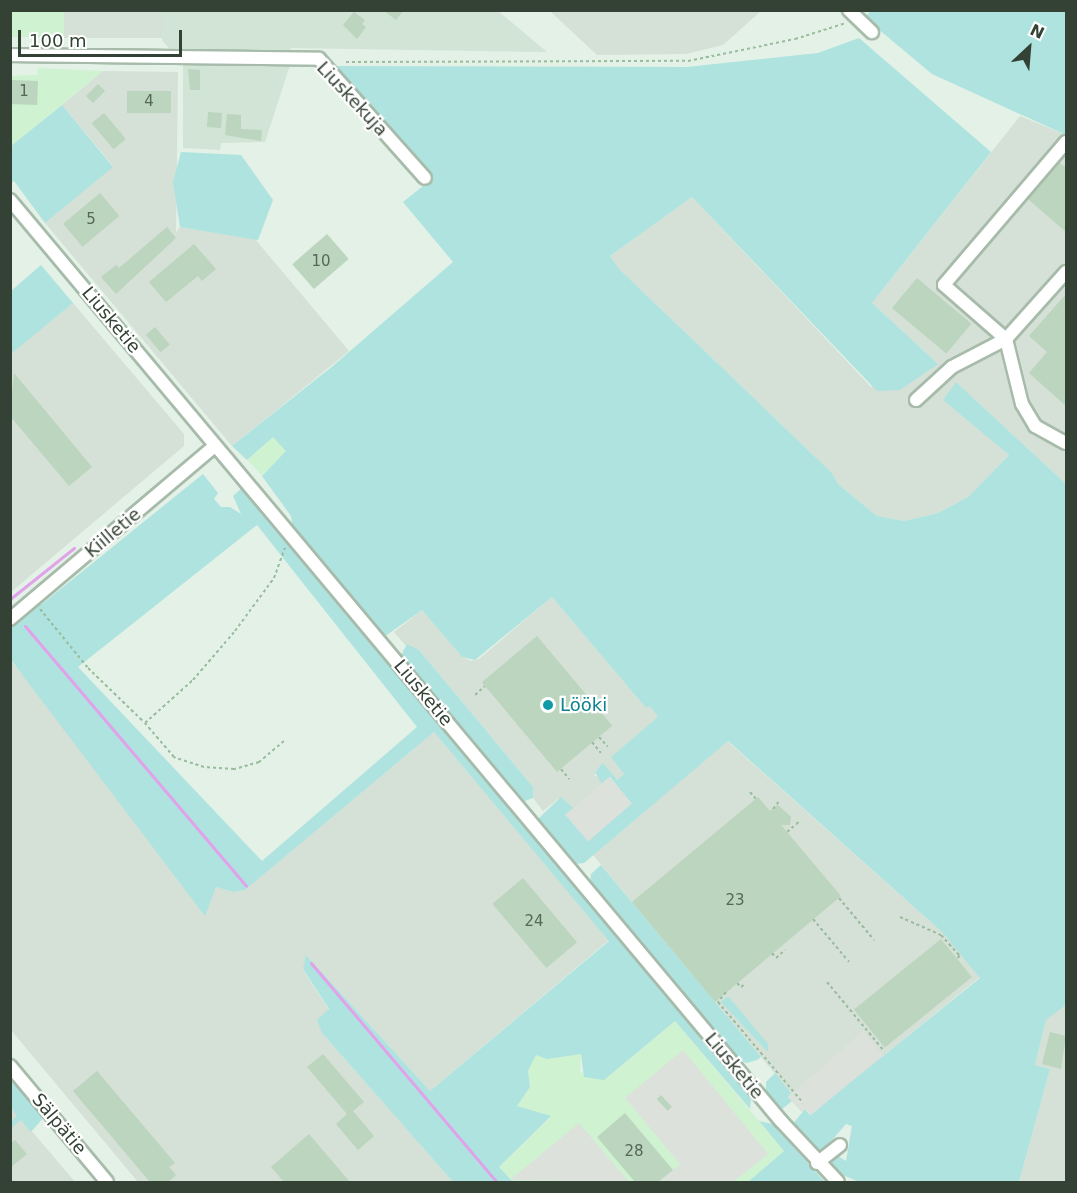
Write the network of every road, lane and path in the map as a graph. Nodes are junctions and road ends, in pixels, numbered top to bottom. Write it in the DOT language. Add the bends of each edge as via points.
graph roads {
  1 [pos="854,15"];
  2 [pos="872,32"];
  3 [pos="10,54"];
  4 [pos="346,62"];
  5 [pos="1066,142"];
  6 [pos="425,178"];
  7 [pos="10,200"];
  8 [pos="1066,272"];
  9 [pos="1006,339"];
  10 [pos="916,400"];
  11 [pos="1066,443"];
  12 [pos="215,446"];
  13 [pos="291,534"];
  14 [pos="33,600"];
  15 [pos="10,619"];
  16 [pos="485,686"];
  17 [pos="475,695"];
  18 [pos="145,723"];
  19 [pos="599,737"];
  20 [pos="284,741"];
  21 [pos="592,742"];
  22 [pos="608,747"];
  23 [pos="601,753"];
  24 [pos="561,769"];
  25 [pos="569,778"];
  26 [pos="750,792"];
  27 [pos="756,799"];
  28 [pos="780,800"];
  29 [pos="772,809"];
  30 [pos="801,820"];
  31 [pos="787,832"];
  32 [pos="839,898"];
  33 [pos="900,917"];
  34 [pos="813,919"];
  35 [pos="874,940"];
  36 [pos="785,950"];
  37 [pos="772,953"];
  38 [pos="957,958"];
  39 [pos="849,962"];
  40 [pos="827,982"];
  41 [pos="737,983"];
  42 [pos="745,984"];
  43 [pos="726,992"];
  44 [pos="884,1051"];
  45 [pos="10,1066"];
  46 [pos="803,1103"];
  47 [pos="840,1145"];
  48 [pos="818,1163"];
  49 [pos="107,1182"];
  50 [pos="837,1182"];
  1 -- 2 [label="street"];
  1 -- 4 [label="path" via="795,39 688,61"];
  3 -- 6 [label="street, Liuskekuja" via="319,59"];
  5 -- 9 [label="street" via="944,285"];
  7 -- 12 [label="street, Liusketie"];
  8 -- 9 [label="street"];
  9 -- 10 [label="street" via="952,367"];
  9 -- 11 [label="street" via="1022,404 1035,426"];
  12 -- 13 [label="street, Liusketie"];
  12 -- 14 [label="street, Kiilletie"];
  13 -- 18 [label="path" via="274,578 235,631 193,680"];
  13 -- 48 [label="street, Liusketie"];
  14 -- 15 [label="street, Kiilletie"];
  14 -- 18 [label="path" via="88,668"];
  16 -- 17 [label="path"];
  18 -- 20 [label="path" via="174,757 204,766 234,769 259,762"];
  19 -- 22 [label="path"];
  21 -- 23 [label="path"];
  24 -- 25 [label="path"];
  26 -- 27 [label="path"];
  28 -- 29 [label="path"];
  30 -- 31 [label="path"];
  32 -- 35 [label="path"];
  33 -- 38 [label="path" via="941,934 960,956"];
  34 -- 39 [label="path"];
  36 -- 37 [label="path" via="776,958"];
  40 -- 44 [label="path"];
  41 -- 42 [label="path" via="741,987"];
  43 -- 46 [label="path" via="718,1002"];
  45 -- 49 [label="street, Sälpätie"];
  47 -- 48 [label="street"];
  48 -- 50 [label="street, Liusketie"];
}
